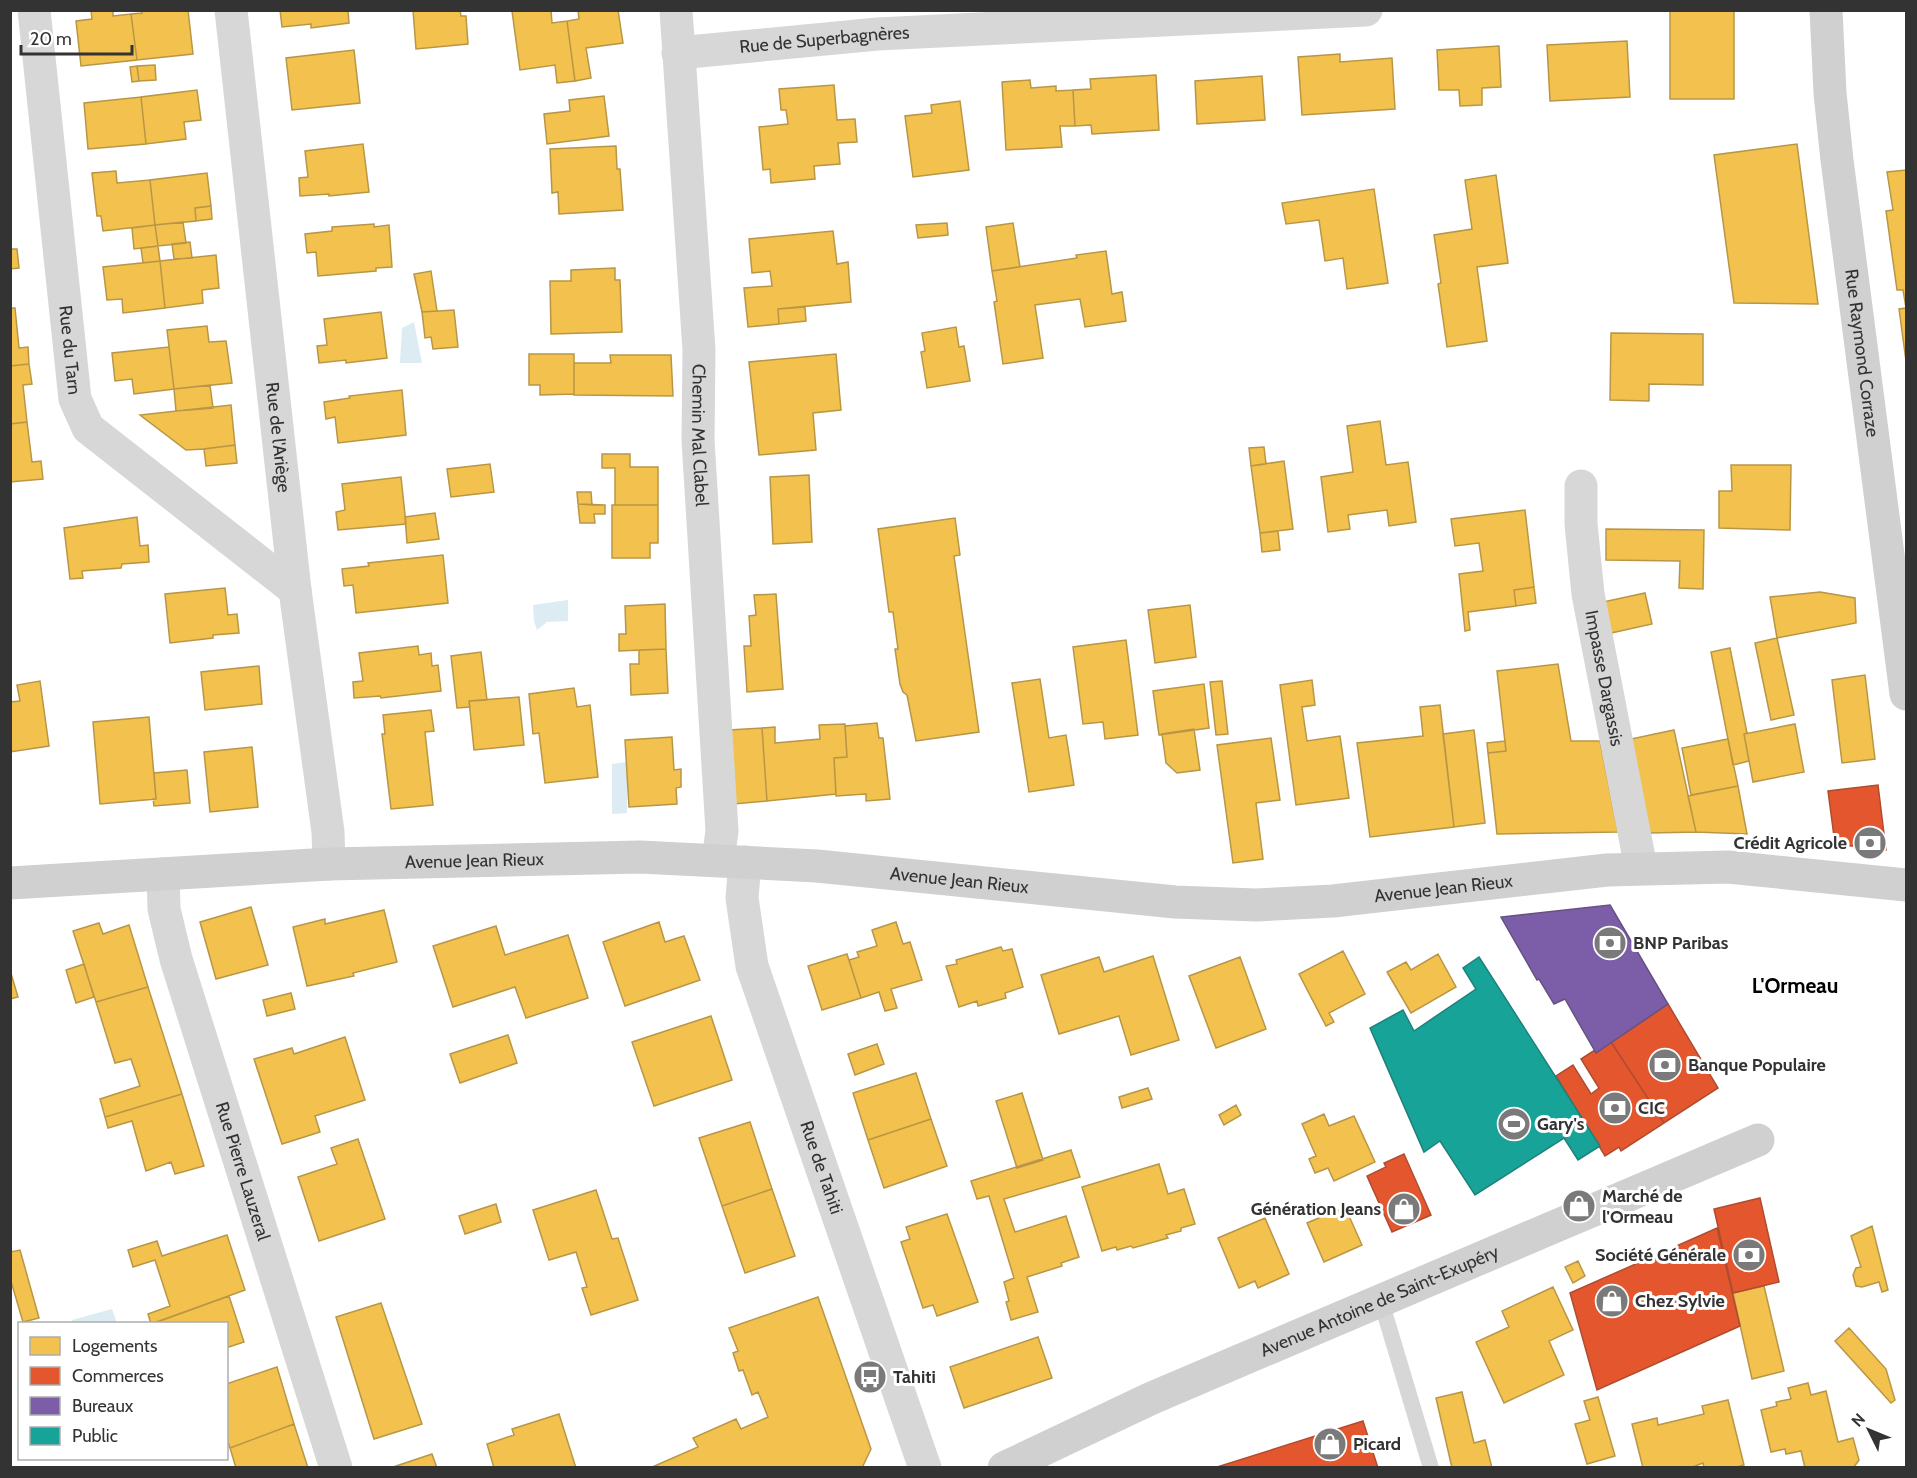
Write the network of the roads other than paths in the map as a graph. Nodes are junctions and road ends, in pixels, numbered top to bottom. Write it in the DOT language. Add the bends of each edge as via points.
graph roads {
  1 [pos="34,10"];
  2 [pos="231,10"];
  3 [pos="676,10"];
  4 [pos="1366,10"];
  5 [pos="1826,10"];
  6 [pos="970,20"];
  7 [pos="678,53"];
  8 [pos="1581,486"];
  9 [pos="295,590"];
  10 [pos="1906,694"];
  11 [pos="732,861"];
  12 [pos="329,864"];
  13 [pos="1641,868"];
  14 [pos="163,874"];
  15 [pos="10,883"];
  16 [pos="1906,885"];
  17 [pos="1758,1140"];
  18 [pos="1380,1301"];
  19 [pos="336,1467"];
  20 [pos="925,1467"];
  21 [pos="1004,1467"];
  22 [pos="1431,1467"];
  1 -- 9 [label="street, Rue du Tarn" via="75,399 88,428"];
  2 -- 9 [label="street, Rue de l'Ariège"];
  3 -- 7 [label="street, Chemin Mal Clabel"];
  4 -- 6 [label="street, Rue de Superbagnères"];
  5 -- 10 [label="main road, Rue Raymond Corraze" via="1837,160"];
  6 -- 7 [label="street, Rue de Superbagnères" via="878,34"];
  7 -- 11 [label="street, Chemin Mal Clabel" via="699,350 698,440 722,831"];
  8 -- 13 [label="street, Impasse Dargassis" via="1588,594"];
  9 -- 12 [label="street, Rue de l'Ariège"];
  11 -- 12 [label="main road, Avenue Jean Rieux" via="640,857"];
  11 -- 13 [label="main road, Avenue Jean Rieux" via="1175,902 1256,905 1333,901"];
  11 -- 20 [label="street, Rue de Tahiti" via="752,966"];
  12 -- 14 [label="main road, Avenue Jean Rieux"];
  13 -- 16 [label="main road, Avenue Jean Rieux" via="1728,867"];
  14 -- 15 [label="main road, Avenue Jean Rieux"];
  14 -- 19 [label="street, Rue Pierre Lauzeral" via="164,909 176,959"];
  17 -- 18 [label="main road, Avenue Antoine de Saint-Exupéry"];
  18 -- 21 [label="main road, Avenue Antoine de Saint-Exupéry" via="1152,1398"];
  18 -- 22 [label="lane"];
}
